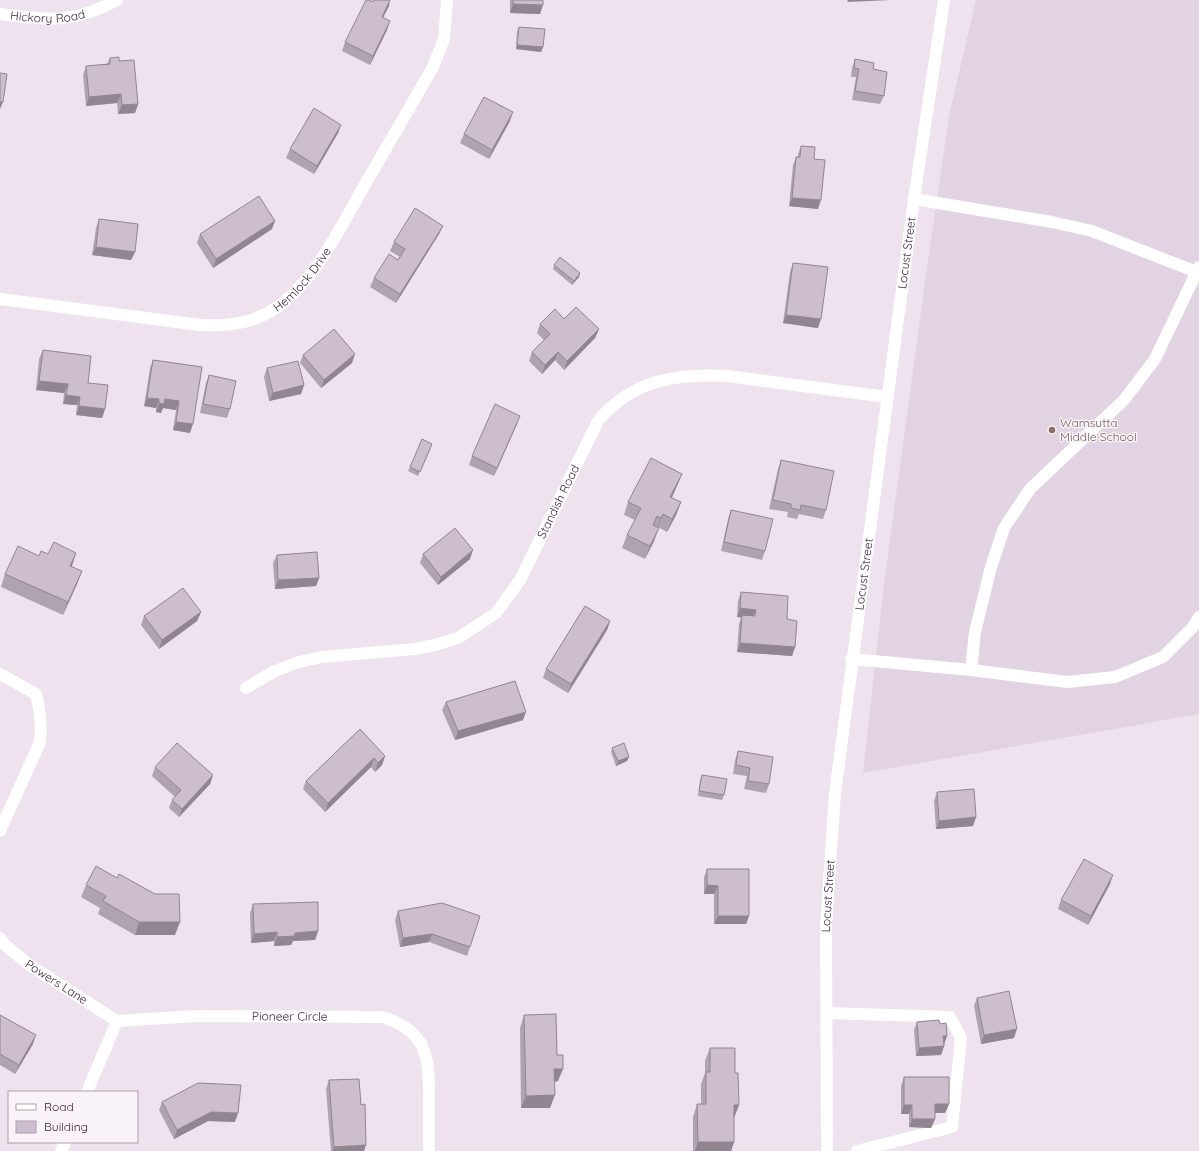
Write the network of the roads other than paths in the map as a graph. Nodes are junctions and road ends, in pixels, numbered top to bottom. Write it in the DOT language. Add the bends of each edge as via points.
graph roads {
  1 [pos="117,0"];
  2 [pos="447,0"];
  3 [pos="944,0"];
  4 [pos="0,14"];
  5 [pos="914,199"];
  6 [pos="1198,270"];
  7 [pos="0,299"];
  8 [pos="887,397"];
  9 [pos="1199,617"];
  10 [pos="852,659"];
  11 [pos="971,670"];
  12 [pos="0,674"];
  13 [pos="246,688"];
  14 [pos="0,832"];
  15 [pos="0,938"];
  16 [pos="827,1013"];
  17 [pos="117,1021"];
  18 [pos="87,1091"];
  19 [pos="429,1151"];
  20 [pos="827,1151"];
  21 [pos="857,1151"];
  1 -- 4 [label="street, Hickory Road" via="88,14 69,19 49,20"];
  2 -- 7 [label="street, Hemlock Drive" via="444,39 433,67 329,246 301,284 276,308 255,320 220,326"];
  3 -- 5 [label="street, Locust Street"];
  5 -- 6 [label="street" via="1092,231"];
  5 -- 8 [label="street, Locust Street"];
  6 -- 11 [label="street" via="1155,359 1124,400 1030,489 1004,528 991,567 975,632"];
  8 -- 10 [label="street, Locust Street"];
  8 -- 13 [label="street, Standish Road" via="709,375 673,378 640,388 611,406 598,421 520,580 496,613 458,638 435,645 322,657 299,662 275,671"];
  9 -- 11 [label="street" via="1193,627 1163,657 1115,677 1067,682"];
  10 -- 11 [label="street"];
  10 -- 16 [label="street, Locust Street" via="835,793 826,926"];
  12 -- 14 [label="street" via="36,694 41,727 37,749"];
  15 -- 17 [label="street, Powers Lane" via="28,964"];
  16 -- 20 [label="street, Locust Street"];
  16 -- 21 [label="street" via="950,1017 961,1038 952,1127"];
  17 -- 18 [label="street"];
  17 -- 19 [label="street, Pioneer Circle" via="196,1016 373,1016 394,1021 404,1026 419,1040 427,1059"];
}
